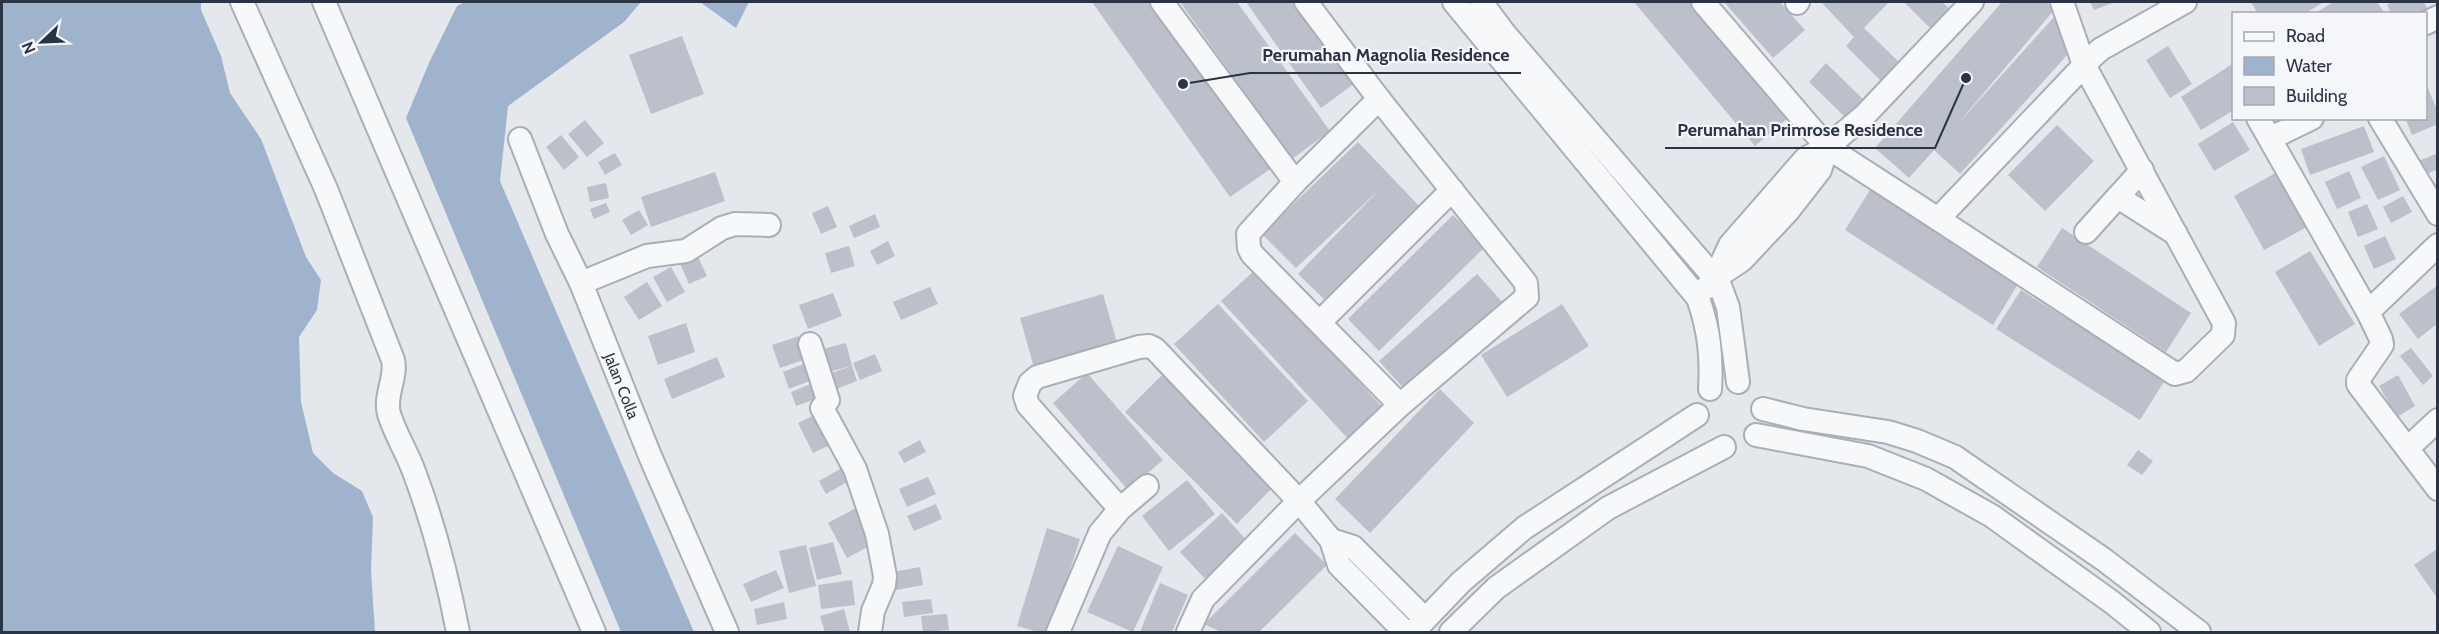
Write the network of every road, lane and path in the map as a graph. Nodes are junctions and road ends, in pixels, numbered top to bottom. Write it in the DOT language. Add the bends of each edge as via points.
graph roads {
  1 [pos="242,2"];
  2 [pos="324,2"];
  3 [pos="1162,2"];
  4 [pos="1306,2"];
  5 [pos="1454,2"];
  6 [pos="1481,2"];
  7 [pos="1703,2"];
  8 [pos="1972,2"];
  9 [pos="2062,2"];
  10 [pos="2185,2"];
  11 [pos="2084,65"];
  12 [pos="1379,99"];
  13 [pos="2259,120"];
  14 [pos="2308,120"];
  15 [pos="2381,120"];
  16 [pos="2271,138"];
  17 [pos="520,139"];
  18 [pos="1827,147"];
  19 [pos="2142,170"];
  20 [pos="1295,182"];
  21 [pos="1452,190"];
  22 [pos="2118,197"];
  23 [pos="2438,214"];
  24 [pos="1938,219"];
  25 [pos="769,225"];
  26 [pos="2086,232"];
  27 [pos="2177,235"];
  28 [pos="2438,245"];
  29 [pos="1715,278"];
  30 [pos="581,283"];
  31 [pos="1698,298"];
  32 [pos="2368,312"];
  33 [pos="1320,322"];
  34 [pos="810,344"];
  35 [pos="1738,382"];
  36 [pos="1710,389"];
  37 [pos="1400,405"];
  38 [pos="1762,409"];
  39 [pos="1697,415"];
  40 [pos="2438,420"];
  41 [pos="1756,435"];
  42 [pos="1724,447"];
  43 [pos="2408,448"];
  44 [pos="1147,486"];
  45 [pos="2438,489"];
  46 [pos="1569,498"];
  47 [pos="1299,501"];
  48 [pos="1120,509"];
  49 [pos="1586,523"];
  50 [pos="1331,540"];
  51 [pos="1419,626"];
  52 [pos="458,633"];
  53 [pos="594,633"];
  54 [pos="727,633"];
  55 [pos="870,633"];
  56 [pos="1058,633"];
  57 [pos="1188,633"];
  58 [pos="1405,633"];
  59 [pos="1451,633"];
  60 [pos="2149,633"];
  61 [pos="2199,633"];
  1 -- 52 [label="street" via="326,189 393,360 389,414 438,540"];
  2 -- 53 [label="street"];
  3 -- 20 [label="street"];
  4 -- 12 [label="street"];
  5 -- 31 [label="street"];
  6 -- 29 [label="street"];
  7 -- 18 [label="street"];
  8 -- 18 [label="street" via="1864,116"];
  9 -- 11 [label="street"];
  10 -- 11 [label="street" via="2101,49"];
  11 -- 19 [label="street"];
  11 -- 24 [label="street"];
  12 -- 20 [label="street"];
  12 -- 21 [label="street"];
  13 -- 16 [label="street"];
  14 -- 16 [label="street"];
  15 -- 23 [label="street"];
  16 -- 32 [label="street"];
  17 -- 30 [label="street, Jalan Colla"];
  18 -- 24 [label="street"];
  18 -- 29 [label="street" via="1805,159 1730,245"];
  19 -- 22 [label="street"];
  19 -- 27 [label="street"];
  20 -- 33 [label="street" via="1254,225 1248,234 1249,248"];
  21 -- 33 [label="street"];
  21 -- 37 [label="street" via="1526,283 1527,297"];
  22 -- 26 [label="street"];
  22 -- 27 [label="street"];
  24 -- 27 [label="street" via="2175,374 2186,370 2223,334 2224,328"];
  25 -- 30 [label="street" via="735,224 722,228 686,251 647,256"];
  28 -- 32 [label="street"];
  29 -- 31 [label="street"];
  29 -- 35 [label="street" via="1728,307"];
  30 -- 54 [label="street, Jalan Colla"];
  31 -- 36 [label="street" via="1712,359"];
  32 -- 43 [label="street" via="2382,345 2358,384"];
  33 -- 37 [label="street"];
  34 -- 55 [label="street" via="828,400 822,409 855,469 877,534 885,576"];
  35 -- 36 [label="street"];
  35 -- 38 [label="street" via="1754,392"];
  36 -- 39 [label="street" via="1703,396"];
  37 -- 47 [label="street"];
  38 -- 41 [label="street"];
  38 -- 61 [label="street" via="1888,432 1955,457 2103,559"];
  39 -- 42 [label="street" via="1702,433"];
  39 -- 46 [label="street"];
  40 -- 43 [label="street"];
  41 -- 42 [label="street" via="1741,446"];
  41 -- 60 [label="street" via="1868,456 1926,479 1992,516"];
  42 -- 49 [label="street"];
  43 -- 45 [label="street"];
  44 -- 48 [label="street"];
  46 -- 49 [label="street"];
  46 -- 51 [label="street" via="1524,528 1461,582"];
  47 -- 48 [label="street" via="1149,346 1037,377 1025,396 1028,405"];
  47 -- 50 [label="street"];
  47 -- 57 [label="street" via="1203,599"];
  48 -- 56 [label="street" via="1100,533"];
  49 -- 59 [label="street" via="1496,588"];
  50 -- 51 [label="street" via="1353,547"];
  50 -- 58 [label="street" via="1339,565"];
}
